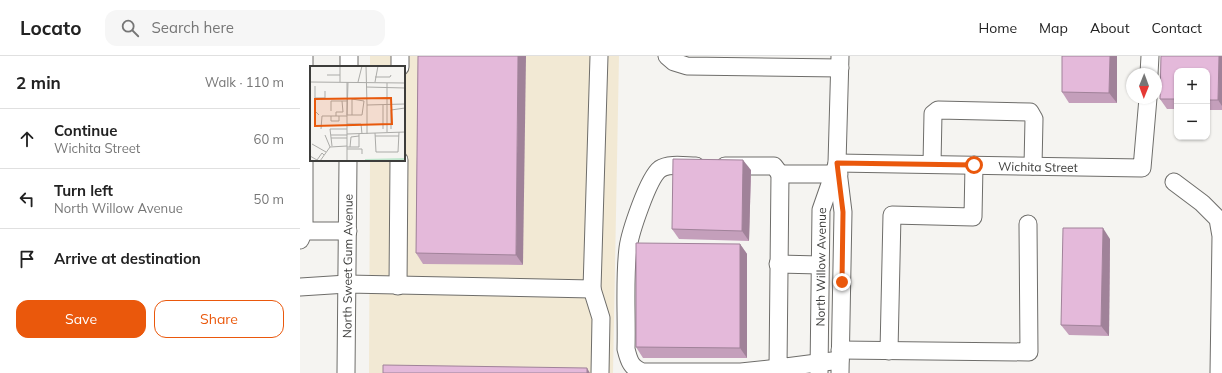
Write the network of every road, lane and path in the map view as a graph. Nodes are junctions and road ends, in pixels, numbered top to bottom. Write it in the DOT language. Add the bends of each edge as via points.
graph roads {
  1 [pos="304,56"];
  2 [pos="599,56"];
  3 [pos="667,56"];
  4 [pos="1150,56"];
  5 [pos="779,62"];
  6 [pos="840,62"];
  7 [pos="1149,68"];
  8 [pos="1147,104"];
  9 [pos="307,114"];
  10 [pos="348,161"];
  11 [pos="399,161"];
  12 [pos="932,164"];
  13 [pos="974,165"];
  14 [pos="1033,166"];
  15 [pos="836,170"];
  16 [pos="780,174"];
  17 [pos="1174,182"];
  18 [pos="1028,224"];
  19 [pos="348,231"];
  20 [pos="302,236"];
  21 [pos="778,264"];
  22 [pos="820,265"];
  23 [pos="842,282"];
  24 [pos="820,283"];
  25 [pos="347,284"];
  26 [pos="398,286"];
  27 [pos="300,287"];
  28 [pos="592,289"];
  29 [pos="889,350"];
  30 [pos="840,361"];
  31 [pos="778,368"];
  32 [pos="819,368"];
  33 [pos="346,373"];
  34 [pos="600,373"];
  35 [pos="1219,373"];
  1 -- 9 [label="street"];
  2 -- 28 [label="street"];
  3 -- 5 [label="street" via="674,62 687,66"];
  4 -- 7 [label="street"];
  5 -- 6 [label="street"];
  6 -- 15 [label="street, North Willow Avenue"];
  8 -- 14 [label="street, Wichita Street" via="1142,168"];
  9 -- 20 [label="street"];
  10 -- 19 [label="street, North Sweet Gum Avenue"];
  11 -- 26 [label="street"];
  12 -- 13 [label="street, Wichita Street"];
  12 -- 14 [label="street" via="933,114 938,110 1030,112 1034,119"];
  12 -- 15 [label="street, Wichita Street"];
  13 -- 14 [label="street, Wichita Street"];
  13 -- 29 [label="street" via="973,217 892,214"];
  15 -- 16 [label="street, Wichita Street"];
  15 -- 22 [label="street, North Willow Avenue" via="821,210"];
  15 -- 23 [label="street, North Willow Avenue" via="843,212"];
  16 -- 21 [label="street"];
  16 -- 31 [label="street" via="774,166 671,166 660,169 643,199 628,247 626,349 631,365 643,372 741,372"];
  17 -- 35 [label="street" via="1218,219 1221,236"];
  18 -- 29 [label="street" via="1029,352"];
  19 -- 20 [label="street"];
  19 -- 25 [label="street, North Sweet Gum Avenue"];
  21 -- 22 [label="street"];
  21 -- 31 [label="street"];
  22 -- 24 [label="street, North Willow Avenue"];
  23 -- 24 [label="street"];
  23 -- 30 [label="street, North Willow Avenue"];
  24 -- 32 [label="street, North Willow Avenue"];
  25 -- 26 [label="street"];
  25 -- 27 [label="street"];
  25 -- 33 [label="street, North Sweet Gum Avenue"];
  26 -- 28 [label="street"];
  28 -- 34 [label="street" via="601,318"];
  29 -- 30 [label="street"];
  30 -- 32 [label="street"];
  31 -- 32 [label="street"];
}
